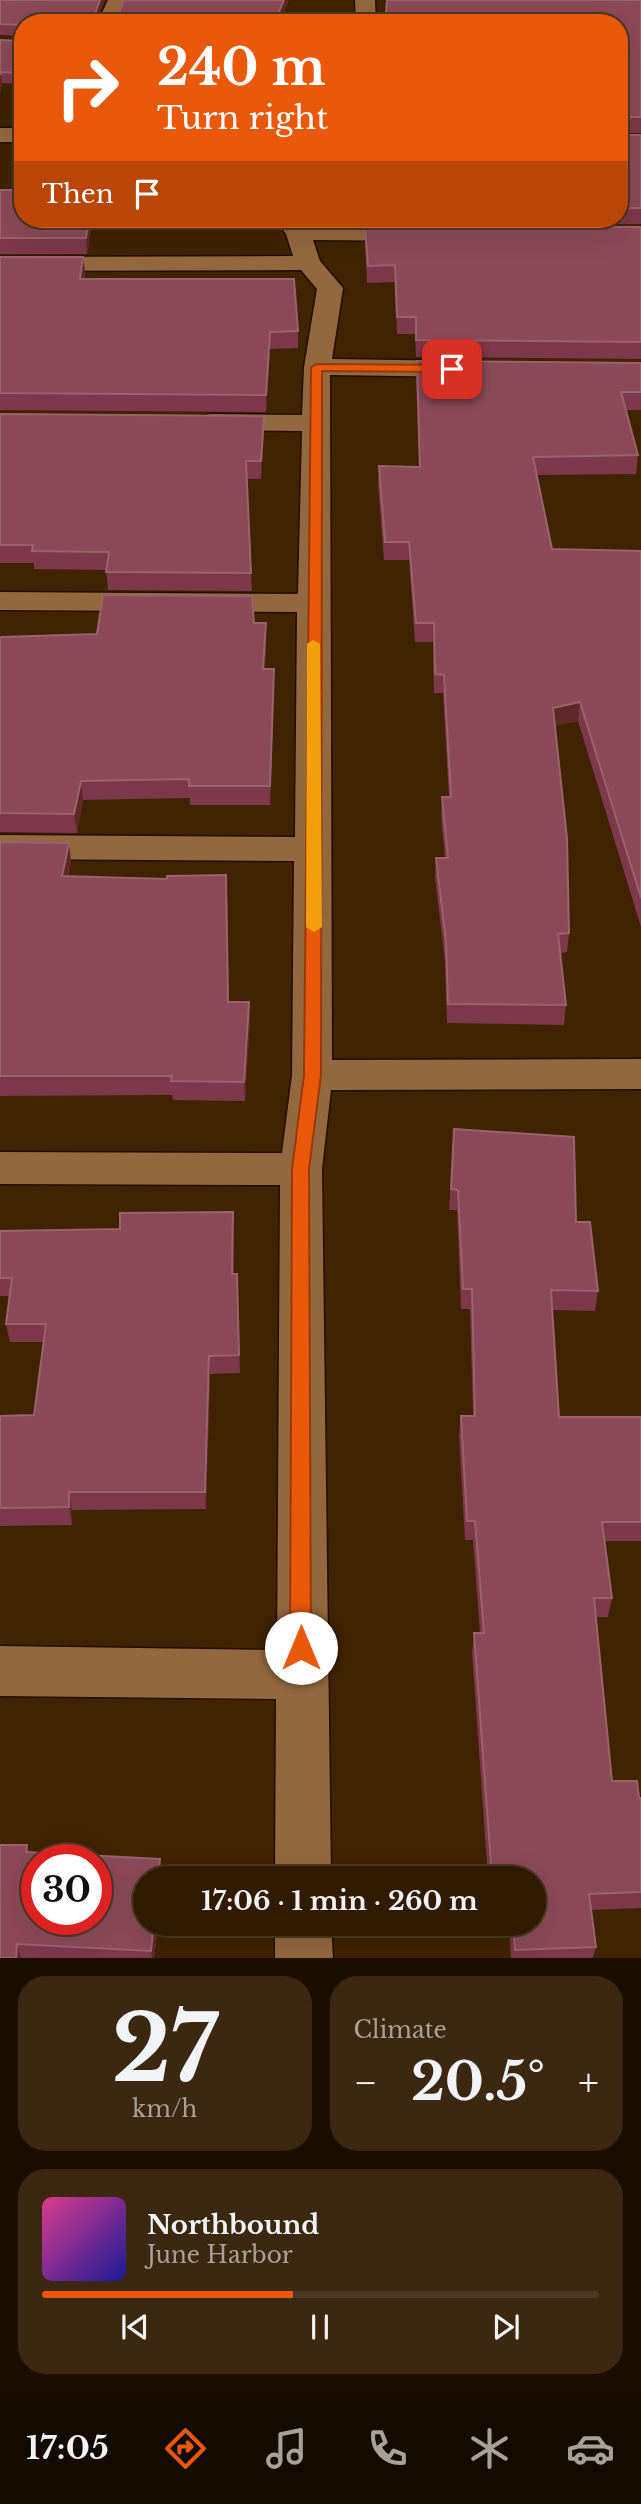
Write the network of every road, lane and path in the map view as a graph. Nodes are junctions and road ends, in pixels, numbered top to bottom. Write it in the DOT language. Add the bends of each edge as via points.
graph roads {
  1 [pos="435,234"];
  2 [pos="297,238"];
  3 [pos="0,264"];
  4 [pos="317,367"];
  5 [pos="492,369"];
  6 [pos="179,422"];
  7 [pos="317,423"];
  8 [pos="0,601"];
  9 [pos="313,603"];
  10 [pos="0,847"];
  11 [pos="315,849"];
  12 [pos="641,1074"];
  13 [pos="313,1075"];
  14 [pos="0,1168"];
  15 [pos="300,1169"];
  16 [pos="0,1671"];
  17 [pos="301,1675"];
  18 [pos="303,1866"];
  19 [pos="303,1936"];
  20 [pos="304,1958"];
  1 -- 2 [label="street"];
  2 -- 3 [label="street"];
  2 -- 4 [label="street" via="330,288"];
  4 -- 5 [label="street"];
  4 -- 7 [label="street"];
  6 -- 7 [label="street"];
  7 -- 9 [label="street"];
  8 -- 9 [label="street"];
  9 -- 11 [label="street"];
  10 -- 11 [label="street"];
  11 -- 13 [label="street"];
  12 -- 13 [label="street"];
  13 -- 15 [label="street"];
  14 -- 15 [label="street"];
  15 -- 17 [label="street"];
  16 -- 17 [label="street"];
  17 -- 18 [label="street"];
  19 -- 20 [label="street"];
}
